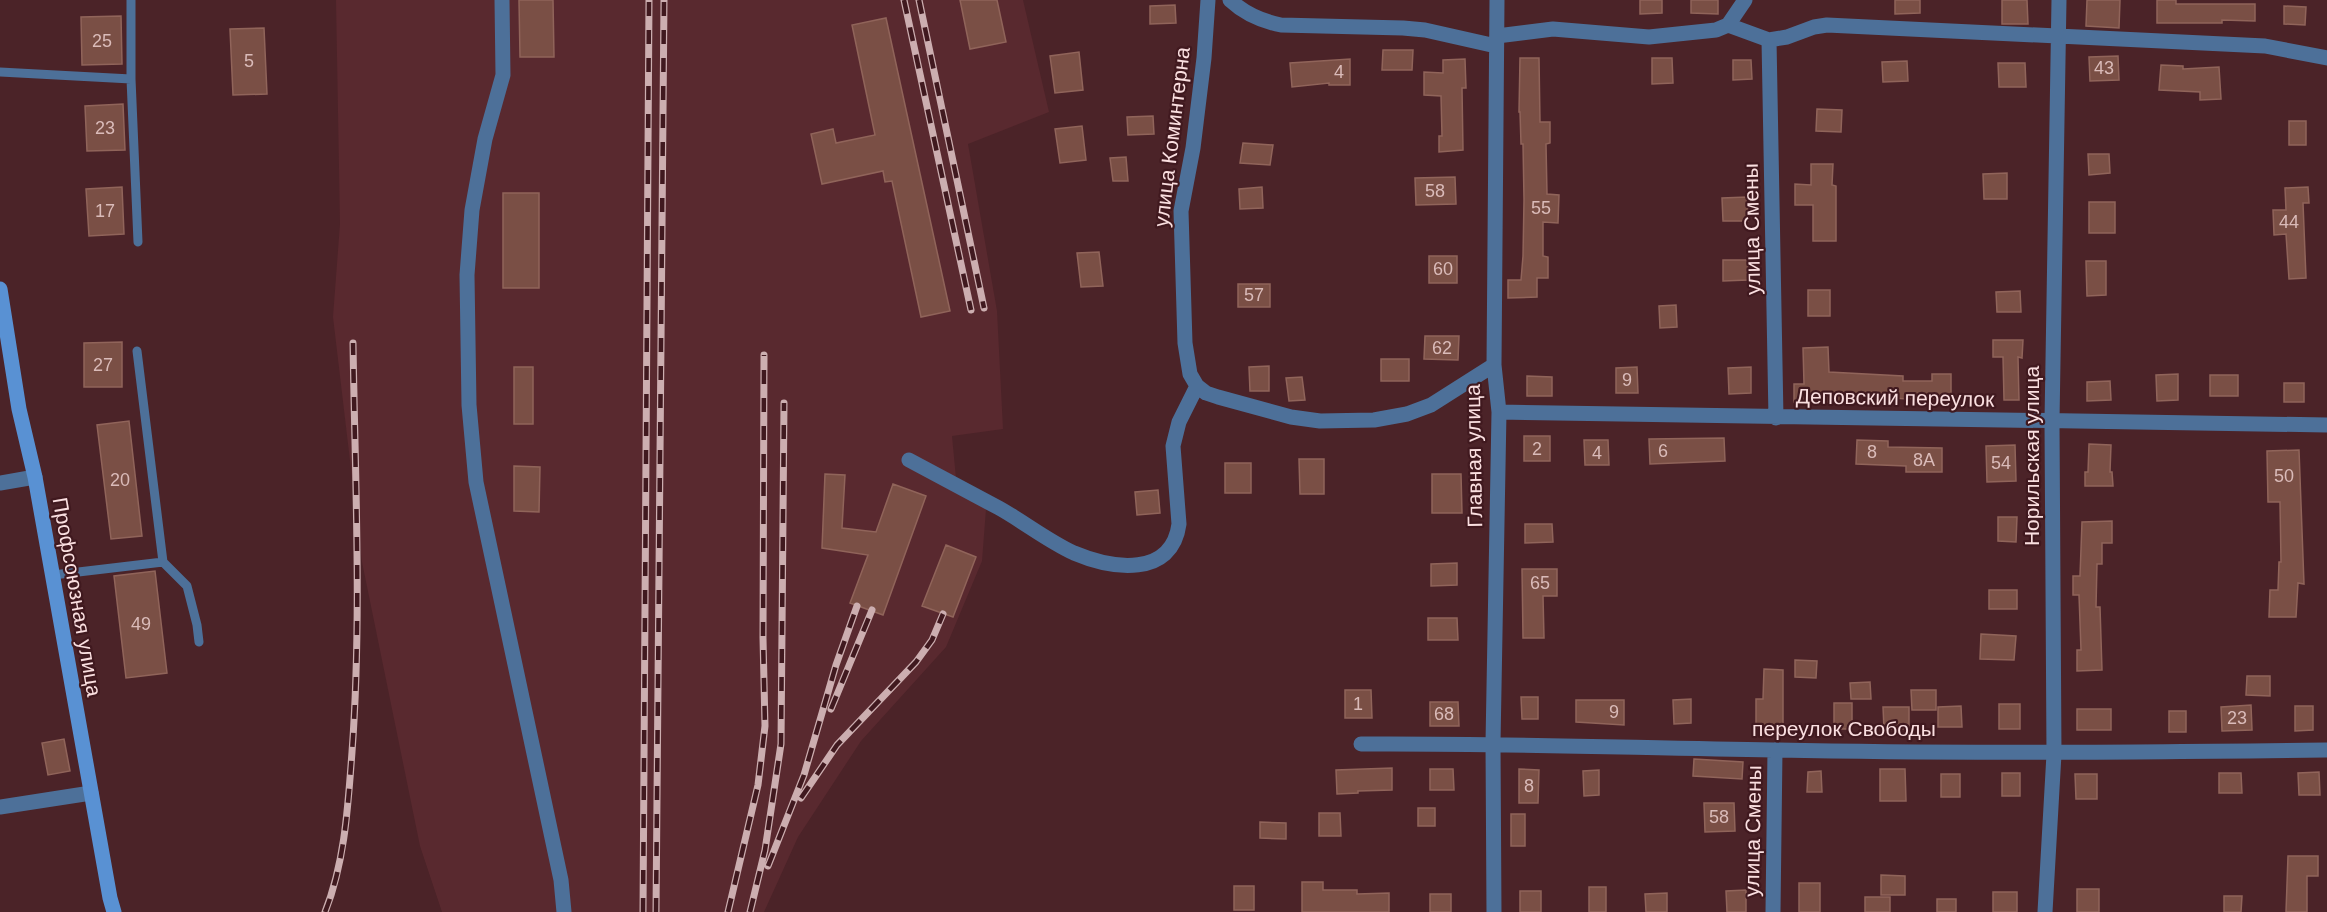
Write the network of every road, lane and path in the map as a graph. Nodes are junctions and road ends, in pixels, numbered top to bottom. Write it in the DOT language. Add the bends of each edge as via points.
graph roads {
  1 [pos="131,0"];
  2 [pos="502,0"];
  3 [pos="1208,0"];
  4 [pos="1230,0"];
  5 [pos="1497,0"];
  6 [pos="1746,0"];
  7 [pos="2059,0"];
  8 [pos="1728,25"];
  9 [pos="2058,38"];
  10 [pos="1770,40"];
  11 [pos="1496,41"];
  12 [pos="2327,58"];
  13 [pos="0,72"];
  14 [pos="131,79"];
  15 [pos="138,242"];
  16 [pos="0,289"];
  17 [pos="137,351"];
  18 [pos="1494,365"];
  19 [pos="1197,386"];
  20 [pos="1499,412"];
  21 [pos="1776,418"];
  22 [pos="2052,421"];
  23 [pos="2327,425"];
  24 [pos="909,460"];
  25 [pos="34,477"];
  26 [pos="0,483"];
  27 [pos="163,562"];
  28 [pos="52,575"];
  29 [pos="199,642"];
  30 [pos="1492,743"];
  31 [pos="1361,744"];
  32 [pos="1775,750"];
  33 [pos="2327,750"];
  34 [pos="2054,753"];
  35 [pos="90,793"];
  36 [pos="0,807"];
  37 [pos="114,912"];
  38 [pos="564,912"];
  39 [pos="1494,912"];
  40 [pos="1773,912"];
  41 [pos="2045,912"];
  1 -- 14 [label="lane"];
  2 -- 38 [label="street" via="503,75 485,139 471,221 467,275 469,405 476,482 561,880"];
  3 -- 19 [label="street, улица Коминтерна" via="1193,148 1180,229 1185,343 1190,374"];
  4 -- 11 [label="street" via="1252,16 1281,25 1403,28"];
  5 -- 11 [label="street, Главная улица"];
  6 -- 8 [label="street"];
  7 -- 9 [label="street, Норильская улица"];
  8 -- 10 [label="street"];
  8 -- 11 [label="street" via="1649,38 1552,30"];
  9 -- 10 [label="street" via="1827,25"];
  9 -- 12 [label="street" via="2265,46"];
  9 -- 22 [label="street, Норильская улица"];
  10 -- 21 [label="street, улица Смены"];
  11 -- 18 [label="street, Главная улица"];
  13 -- 14 [label="lane"];
  14 -- 15 [label="lane"];
  16 -- 25 [label="main road, Профсоюзная улица"];
  17 -- 27 [label="lane"];
  18 -- 19 [label="street" via="1431,405 1374,420 1291,417 1218,398"];
  18 -- 20 [label="street, Главная улица"];
  19 -- 24 [label="street" via="1173,446 1178,537 1174,546 1144,565 1116,564 1075,553"];
  20 -- 21 [label="street, Деповский переулок"];
  20 -- 30 [label="street, Главная улица"];
  21 -- 22 [label="street, Деповский переулок"];
  22 -- 23 [label="street, Деповский переулок"];
  22 -- 34 [label="street, Норильская улица"];
  25 -- 26 [label="street"];
  25 -- 28 [label="main road, Профсоюзная улица"];
  27 -- 28 [label="lane"];
  27 -- 29 [label="lane" via="186,586"];
  28 -- 35 [label="main road, Профсоюзная улица"];
  30 -- 31 [label="street, переулок Свободы"];
  30 -- 32 [label="street, переулок Свободы"];
  30 -- 39 [label="street, Главная улица"];
  32 -- 34 [label="street, переулок Свободы"];
  32 -- 40 [label="street, улица Смены"];
  33 -- 34 [label="street, переулок Свободы"];
  34 -- 41 [label="street, Норильская улица"];
  35 -- 36 [label="street"];
  35 -- 37 [label="main road, Профсоюзная улица"];
}
